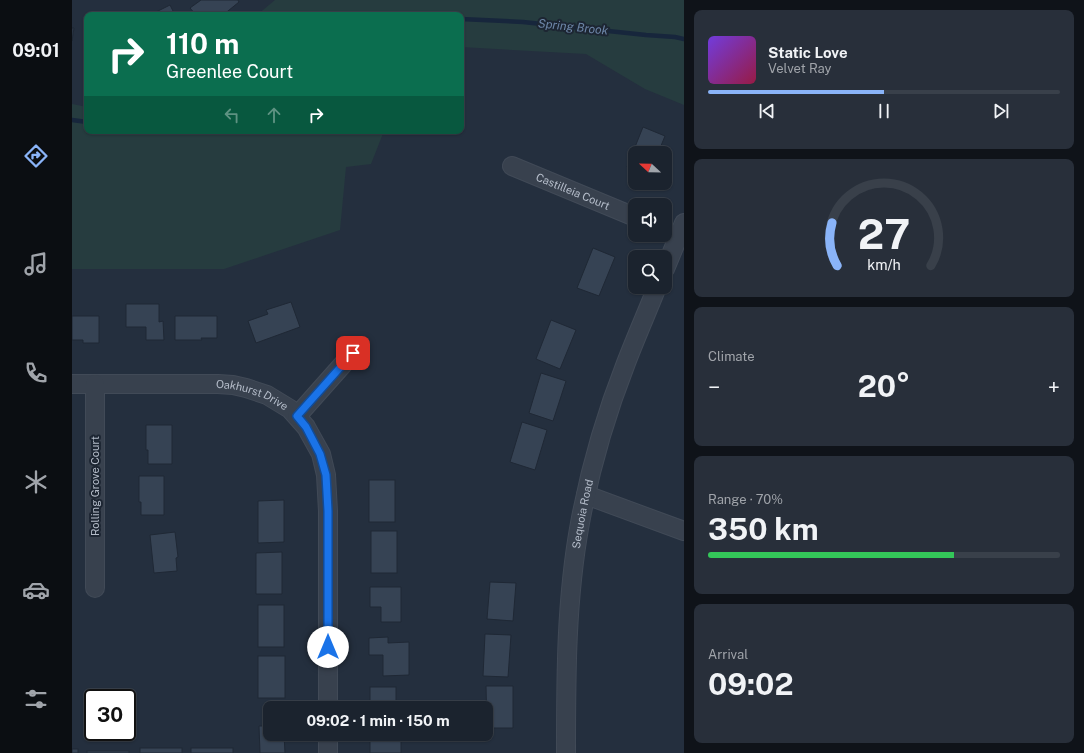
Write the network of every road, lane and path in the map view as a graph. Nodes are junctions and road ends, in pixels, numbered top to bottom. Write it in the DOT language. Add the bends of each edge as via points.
graph roads {
  1 [pos="512,166"];
  2 [pos="628,214"];
  3 [pos="678,231"];
  4 [pos="672,250"];
  5 [pos="655,294"];
  6 [pos="353,353"];
  7 [pos="72,384"];
  8 [pos="95,384"];
  9 [pos="297,416"];
  10 [pos="586,495"];
  11 [pos="684,531"];
  12 [pos="95,588"];
  13 [pos="328,701"];
  14 [pos="328,741"];
  15 [pos="328,753"];
  16 [pos="566,753"];
  1 -- 2 [label="street, Castilleia Court"];
  3 -- 4 [label="street"];
  5 -- 10 [label="street, Sequoia Road" via="612,402"];
  6 -- 9 [label="street"];
  7 -- 8 [label="street, Oakhurst Drive"];
  8 -- 9 [label="street, Oakhurst Drive" via="233,385 267,395"];
  8 -- 12 [label="street, Rolling Grove Court"];
  9 -- 13 [label="street, Oakhurst Drive" via="306,427 320,454 326,475"];
  10 -- 11 [label="street"];
  10 -- 16 [label="street, Sequoia Road" via="572,576 569,614"];
  14 -- 15 [label="street"];
}
